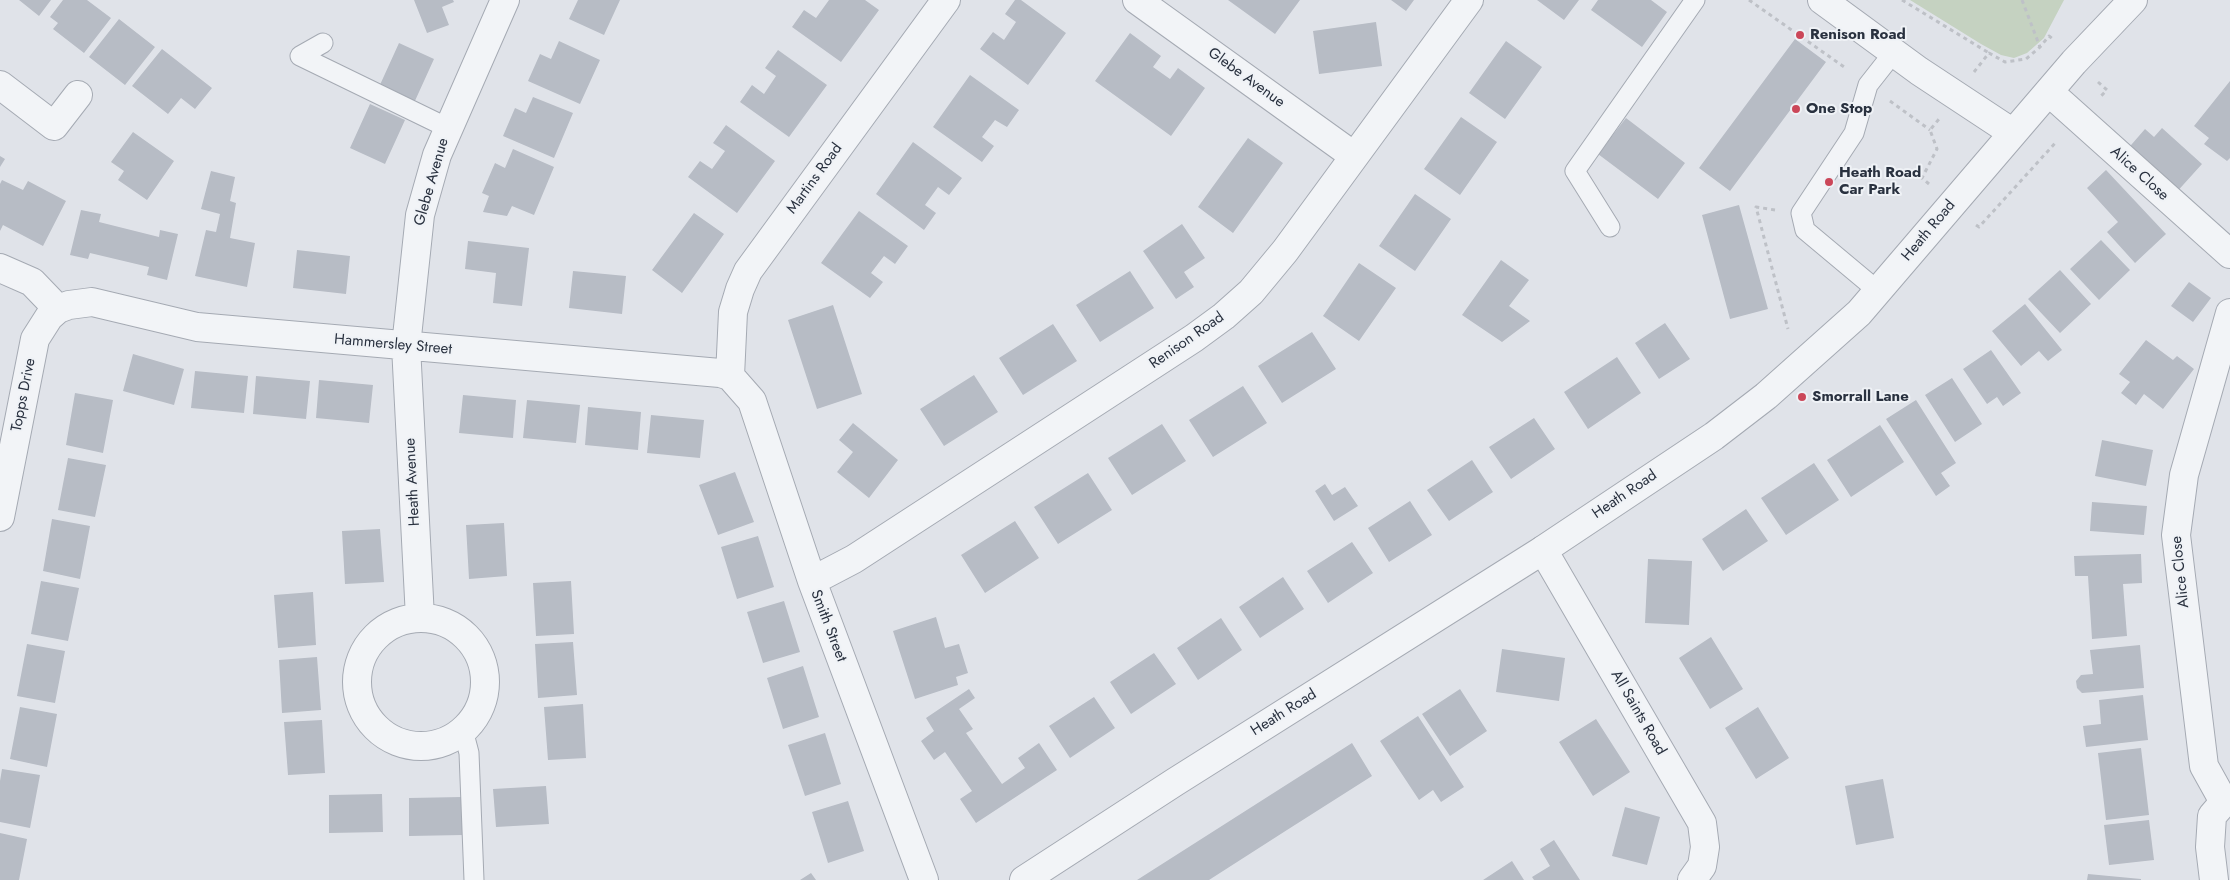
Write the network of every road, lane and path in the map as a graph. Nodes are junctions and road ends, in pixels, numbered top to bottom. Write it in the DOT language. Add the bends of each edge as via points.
graph roads {
  1 [pos="505,0"];
  2 [pos="946,0"];
  3 [pos="1137,0"];
  4 [pos="1469,0"];
  5 [pos="1695,0"];
  6 [pos="1749,0"];
  7 [pos="1822,0"];
  8 [pos="1902,0"];
  9 [pos="2022,0"];
  10 [pos="2133,0"];
  11 [pos="323,44"];
  12 [pos="1894,52"];
  13 [pos="1989,53"];
  14 [pos="2074,62"];
  15 [pos="0,84"];
  16 [pos="1868,85"];
  17 [pos="2049,92"];
  18 [pos="78,95"];
  19 [pos="448,128"];
  20 [pos="1930,130"];
  21 [pos="2013,133"];
  22 [pos="1354,156"];
  23 [pos="1801,214"];
  24 [pos="1610,227"];
  25 [pos="2230,254"];
  26 [pos="0,268"];
  27 [pos="1878,291"];
  28 [pos="58,309"];
  29 [pos="2230,313"];
  30 [pos="1788,329"];
  31 [pos="406,346"];
  32 [pos="730,376"];
  33 [pos="0,517"];
  34 [pos="1543,550"];
  35 [pos="812,581"];
  36 [pos="420,618"];
  37 [pos="464,730"];
  38 [pos="2227,801"];
  39 [pos="1028,879"];
  40 [pos="474,880"];
  41 [pos="924,880"];
  42 [pos="1692,880"];
  43 [pos="2214,880"];
  1 -- 19 [label="street, Glebe Avenue"];
  2 -- 32 [label="street, Martins Road" via="748,271 733,312"];
  3 -- 22 [label="street, Glebe Avenue"];
  4 -- 22 [label="street, Renison Road"];
  5 -- 24 [label="lane" via="1575,171"];
  6 -- 16 [label="path"];
  7 -- 12 [label="street"];
  8 -- 13 [label="path"];
  9 -- 14 [label="path" via="2040,47 2049,36"];
  10 -- 14 [label="street, Heath Road"];
  11 -- 19 [label="lane" via="300,56"];
  12 -- 16 [label="lane"];
  12 -- 21 [label="street"];
  14 -- 17 [label="street, Heath Road"];
  15 -- 18 [label="street" via="54,126"];
  16 -- 20 [label="path"];
  16 -- 23 [label="lane" via="1854,133"];
  17 -- 21 [label="street, Heath Road"];
  17 -- 25 [label="street, Alice Close"];
  19 -- 31 [label="street, Glebe Avenue" via="420,215"];
  21 -- 27 [label="street, Heath Road"];
  22 -- 35 [label="street, Renison Road" via="1285,251 1251,292 1224,316 854,559"];
  23 -- 27 [label="lane" via="1805,230"];
  23 -- 30 [label="path" via="1756,207"];
  26 -- 28 [label="street" via="32,282"];
  27 -- 34 [label="street, Heath Road" via="1813,356 1729,424"];
  28 -- 31 [label="street, Hammersley Street" via="92,302 197,327"];
  28 -- 33 [label="street, Topps Drive" via="35,339"];
  29 -- 38 [label="street, Alice Close" via="2184,475 2176,535 2204,766"];
  31 -- 32 [label="street, Hammersley Street"];
  31 -- 36 [label="street, Heath Avenue"];
  32 -- 35 [label="street, Smith Street" via="752,401"];
  34 -- 39 [label="street, Heath Road" via="1342,675"];
  34 -- 42 [label="street, All Saints Road" via="1702,823 1705,847 1702,866"];
  35 -- 41 [label="street, Smith Street"];
  36 -- 37 [label="street" via="444,622 455,628 479,655 484,668 484,694"];
  36 -- 37 [label="street" via="390,627 370,644 358,676 361,702 371,722 383,733 410,745 442,743"];
  37 -- 40 [label="lane" via="469,752"];
  38 -- 43 [label="street, Alice Close" via="2212,816 2210,847"];
}
